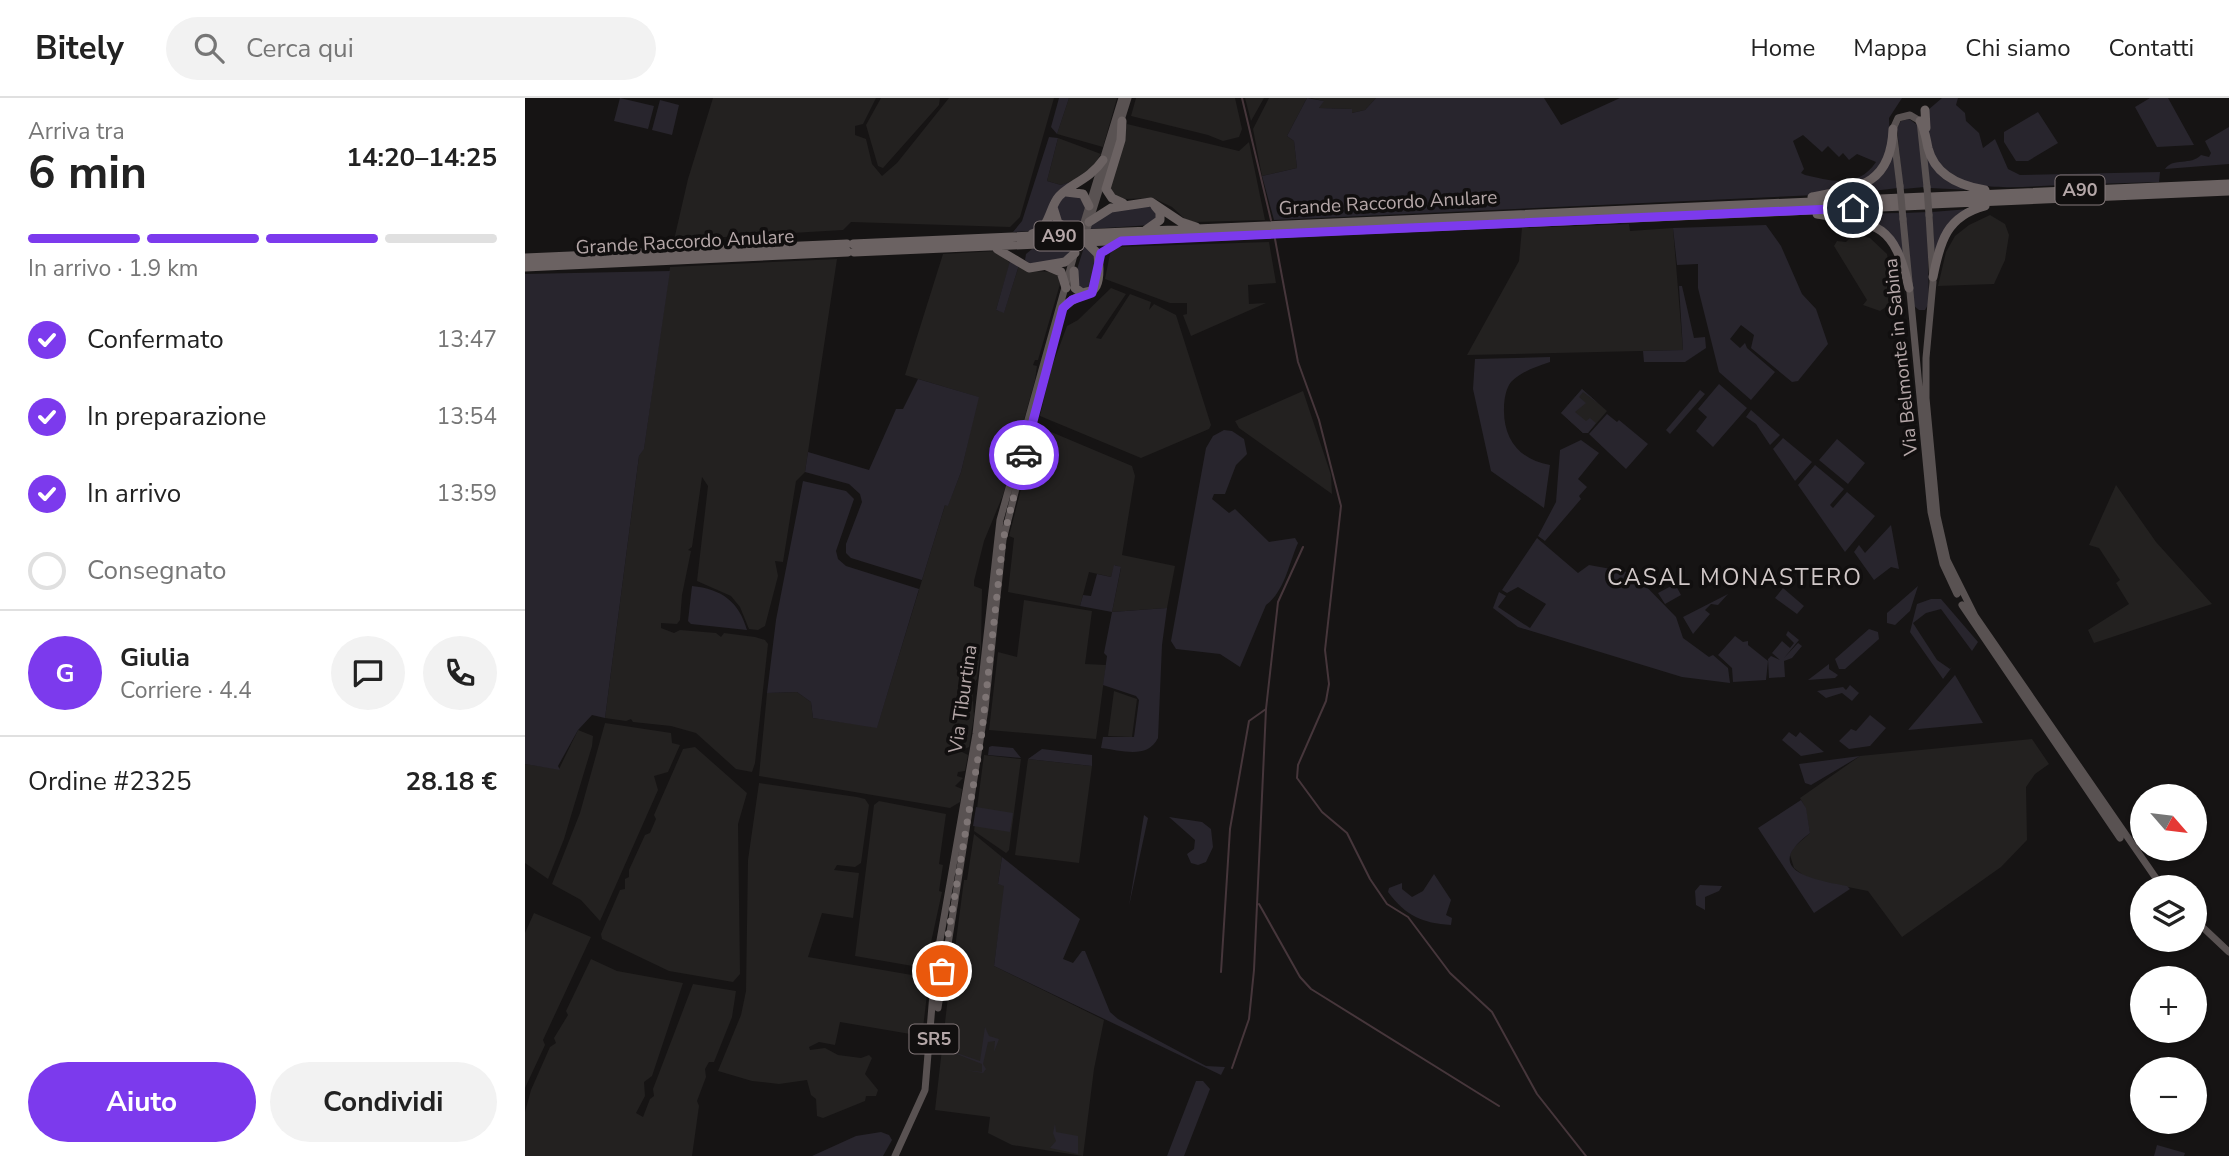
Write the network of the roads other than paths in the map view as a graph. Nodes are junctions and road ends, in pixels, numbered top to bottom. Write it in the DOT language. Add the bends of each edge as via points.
graph roads {
  1 [pos="1122,98"];
  2 [pos="1128,98"];
  3 [pos="1925,110"];
  4 [pos="1123,119"];
  5 [pos="1920,121"];
  6 [pos="1893,129"];
  7 [pos="1927,140"];
  8 [pos="1103,160"];
  9 [pos="2229,184"];
  10 [pos="2229,191"];
  11 [pos="1064,192"];
  12 [pos="2011,193"];
  13 [pos="1928,201"];
  14 [pos="2003,201"];
  15 [pos="1143,203"];
  16 [pos="1132,204"];
  17 [pos="1054,205"];
  18 [pos="1089,206"];
  19 [pos="1793,207"];
  20 [pos="1085,229"];
  21 [pos="1205,229"];
  22 [pos="1267,230"];
  23 [pos="1141,232"];
  24 [pos="1025,237"];
  25 [pos="1121,241"];
  26 [pos="1043,244"];
  27 [pos="978,247"];
  28 [pos="850,248"];
  29 [pos="1076,248"];
  30 [pos="525,258"];
  31 [pos="1099,261"];
  32 [pos="1045,266"];
  33 [pos="525,267"];
  34 [pos="1030,268"];
  35 [pos="1074,271"];
  36 [pos="1933,277"];
  37 [pos="1066,288"];
  38 [pos="1909,288"];
  39 [pos="1095,289"];
  40 [pos="1063,308"];
  41 [pos="2147,875"];
  42 [pos="2154,875"];
  43 [pos="2207,931"];
  44 [pos="2207,937"];
  45 [pos="942,947"];
  46 [pos="2229,951"];
  47 [pos="2229,957"];
  48 [pos="898,1156"];
  1 -- 8 [label="main road"];
  2 -- 4 [label="main road"];
  3 -- 7 [label="highway"];
  4 -- 16 [label="highway" via="1106,189 1114,200"];
  4 -- 20 [label="main road"];
  5 -- 6 [label="main road" via="1902,116"];
  5 -- 7 [label="highway"];
  5 -- 13 [label="main road, Via Belmonte in Sabina"];
  6 -- 19 [label="highway" via="1889,159 1875,178"];
  6 -- 38 [label="main road, Via Belmonte in Sabina, bridge"];
  7 -- 12 [label="highway" via="1933,159 1951,179"];
  8 -- 11 [label="highway" via="1093,174"];
  8 -- 18 [label="main road"];
  9 -- 12 [label="highway, Grande Raccordo Anulare / A90"];
  10 -- 14 [label="highway, Grande Raccordo Anulare / A90"];
  11 -- 17 [label="highway"];
  11 -- 18 [label="highway" via="1081,193"];
  12 -- 13 [label="highway, Grande Raccordo Anulare / A90"];
  13 -- 14 [label="highway, Grande Raccordo Anulare / A90"];
  13 -- 19 [label="highway, Grande Raccordo Anulare / A90"];
  13 -- 36 [label="main road, Via Belmonte in Sabina"];
  14 -- 36 [label="highway" via="1968,211 1952,223 1942,239"];
  15 -- 16 [label="highway"];
  15 -- 21 [label="highway" via="1155,203 1181,222"];
  15 -- 23 [label="highway" via="1157,207 1161,218"];
  16 -- 20 [label="highway" via="1103,211"];
  17 -- 20 [label="highway" via="1059,225"];
  17 -- 24 [label="highway" via="1045,226"];
  18 -- 20 [label="main road"];
  19 -- 22 [label="highway, Grande Raccordo Anulare / A90"];
  19 -- 38 [label="highway" via="1881,230 1898,248"];
  20 -- 23 [label="highway, Grande Raccordo Anulare / A90"];
  20 -- 24 [label="highway, Grande Raccordo Anulare / A90"];
  21 -- 22 [label="highway, Grande Raccordo Anulare / A90"];
  21 -- 23 [label="highway, Grande Raccordo Anulare / A90"];
  22 -- 25 [label="highway, Grande Raccordo Anulare / A90"];
  24 -- 28 [label="highway, Grande Raccordo Anulare / A90"];
  25 -- 29 [label="highway, Grande Raccordo Anulare / A90"];
  25 -- 31 [label="highway" via="1104,249"];
  26 -- 27 [label="highway, Grande Raccordo Anulare / A90"];
  26 -- 29 [label="highway, Grande Raccordo Anulare / A90"];
  26 -- 34 [label="highway" via="1023,254"];
  27 -- 28 [label="highway, Grande Raccordo Anulare / A90"];
  27 -- 34 [label="highway" via="1003,250"];
  28 -- 30 [label="highway, Grande Raccordo Anulare / A90"];
  28 -- 33 [label="highway, Grande Raccordo Anulare / A90"];
  29 -- 31 [label="highway" via="1093,246"];
  29 -- 32 [label="highway" via="1065,262"];
  29 -- 35 [label="main road, Via Tiburtina / SR5"];
  29 -- 37 [label="main road, Via Tiburtina"];
  31 -- 39 [label="highway"];
  32 -- 34 [label="highway"];
  32 -- 37 [label="highway" via="1061,272"];
  35 -- 39 [label="highway" via="1077,290"];
  35 -- 40 [label="main road, Via Tiburtina / SR5"];
  36 -- 42 [label="main road, Via Belmonte in Sabina" via="1926,391 1944,549 1968,606"];
  37 -- 45 [label="main road, Via Tiburtina" via="998,531 976,734 936,940"];
  38 -- 41 [label="main road, Via Belmonte in Sabina" via="1930,508 1943,564 1969,617"];
  39 -- 40 [label="highway"];
  40 -- 45 [label="main road, Via Tiburtina / SR5" via="1006,528 984,722"];
  43 -- 46 [label="main road"];
  44 -- 47 [label="main road"];
  45 -- 48 [label="main road, Via Tiburtina" via="924,1092"];
  45 -- 48 [label="main road, Via Tiburtina / SR5" via="929,1088"];
}
